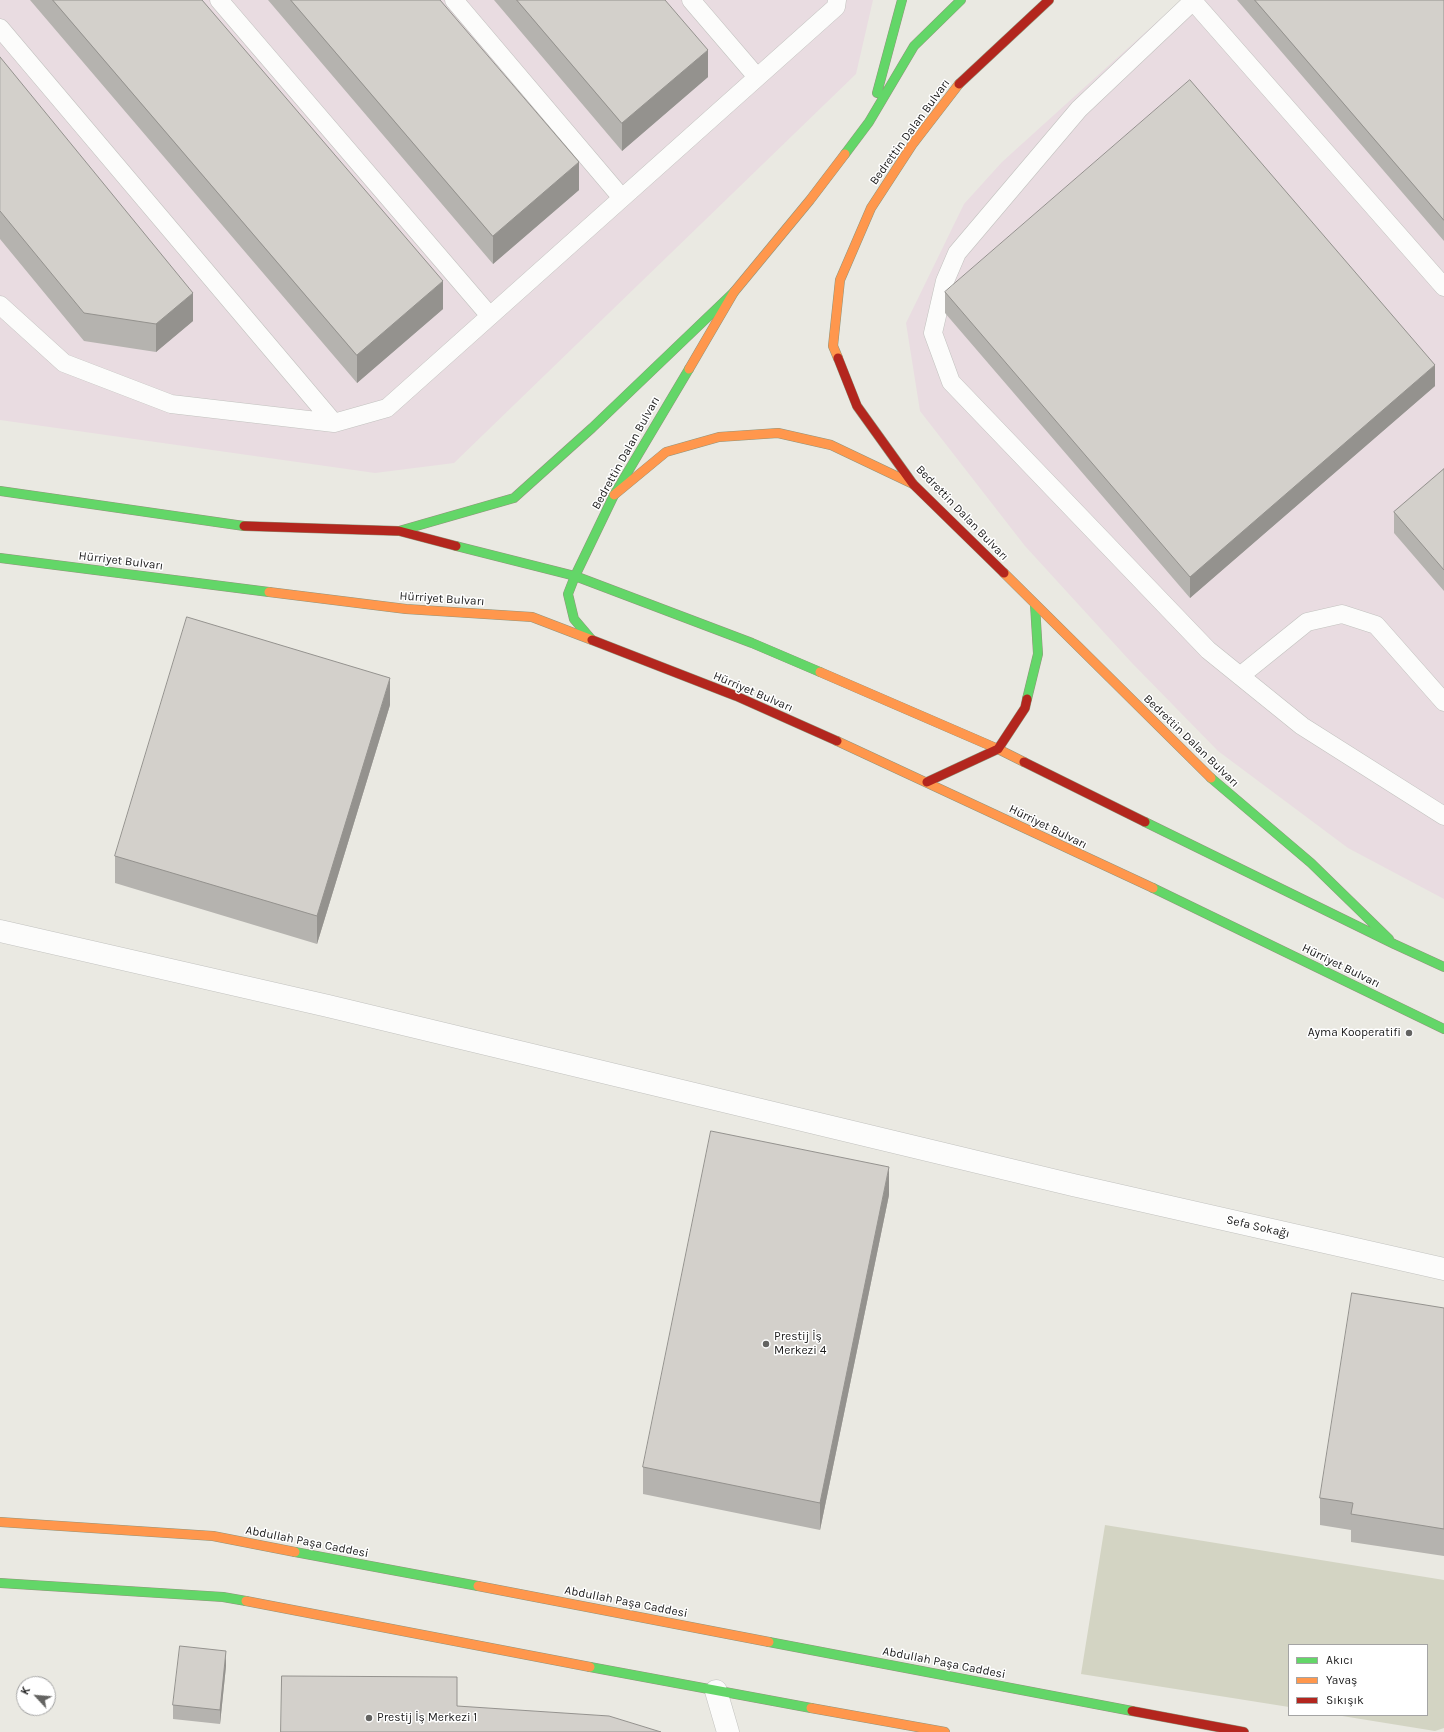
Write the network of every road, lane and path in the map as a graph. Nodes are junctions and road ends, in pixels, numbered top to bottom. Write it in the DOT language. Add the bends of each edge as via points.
graph roads {
  1 [pos="220,0"];
  2 [pos="454,0"];
  3 [pos="691,0"];
  4 [pos="836,0"];
  5 [pos="902,0"];
  6 [pos="961,0"];
  7 [pos="1048,0"];
  8 [pos="1193,1"];
  9 [pos="0,28"];
  10 [pos="757,77"];
  11 [pos="869,122"];
  12 [pos="622,198"];
  13 [pos="1444,287"];
  14 [pos="734,292"];
  15 [pos="0,305"];
  16 [pos="490,316"];
  17 [pos="334,423"];
  18 [pos="913,484"];
  19 [pos="0,491"];
  20 [pos="614,495"];
  21 [pos="399,531"];
  22 [pos="0,558"];
  23 [pos="575,576"];
  24 [pos="1035,605"];
  25 [pos="592,640"];
  26 [pos="1240,676"];
  27 [pos="1444,702"];
  28 [pos="998,749"];
  29 [pos="928,782"];
  30 [pos="1444,816"];
  31 [pos="0,931"];
  32 [pos="1394,944"];
  33 [pos="1444,967"];
  34 [pos="1444,1030"];
  35 [pos="1444,1269"];
  36 [pos="0,1522"];
  37 [pos="0,1583"];
  38 [pos="716,1691"];
  39 [pos="728,1732"];
  40 [pos="945,1732"];
  41 [pos="1244,1732"];
  1 -- 16 [label="lane"];
  2 -- 12 [label="lane"];
  3 -- 10 [label="lane"];
  4 -- 10 [label="lane" via="836,7"];
  5 -- 11 [label="main road"];
  6 -- 11 [label="main road, Bedrettin Dalan Bulvarı" via="914,46"];
  7 -- 18 [label="main road, Bedrettin Dalan Bulvarı" via="962,80 912,145 871,208 840,280 833,346 857,406"];
  8 -- 13 [label="lane"];
  8 -- 26 [label="lane" via="1079,109 958,253 945,282 933,333 951,382 1208,650"];
  9 -- 17 [label="lane"];
  10 -- 12 [label="lane"];
  11 -- 14 [label="main road, Bedrettin Dalan Bulvarı" via="810,200"];
  12 -- 16 [label="lane"];
  14 -- 20 [label="main road, Bedrettin Dalan Bulvarı"];
  14 -- 21 [label="main road" via="592,428 514,498"];
  15 -- 17 [label="lane" via="64,363 171,404"];
  16 -- 17 [label="lane" via="387,408"];
  18 -- 20 [label="main road" via="831,445 778,433 719,437 666,452"];
  18 -- 24 [label="main road, Bedrettin Dalan Bulvarı"];
  19 -- 21 [label="main road" via="241,526"];
  20 -- 23 [label="main road, Bedrettin Dalan Bulvarı"];
  21 -- 23 [label="main road"];
  22 -- 25 [label="main road, Hürriyet Bulvarı" via="406,609 532,617"];
  23 -- 25 [label="main road, Bedrettin Dalan Bulvarı" via="568,594 574,619"];
  23 -- 28 [label="main road" via="752,643"];
  24 -- 28 [label="main road" via="1038,654 1025,708"];
  24 -- 32 [label="main road, Bedrettin Dalan Bulvarı" via="1223,789 1311,863"];
  25 -- 29 [label="main road, Hürriyet Bulvarı" via="736,696"];
  26 -- 27 [label="lane" via="1307,622 1342,614 1376,625"];
  26 -- 30 [label="lane" via="1302,726"];
  28 -- 29 [label="main road"];
  28 -- 32 [label="main road"];
  29 -- 34 [label="main road, Hürriyet Bulvarı" via="1068,850 1177,899"];
  31 -- 35 [label="street, Sefa Sokağı" via="328,1006 1073,1185"];
  32 -- 33 [label="main road"];
  36 -- 41 [label="main road, Abdullah Paşa Caddesi" via="213,1536"];
  37 -- 38 [label="main road" via="223,1597"];
  38 -- 39 [label="street"];
  38 -- 40 [label="main road"];
}
